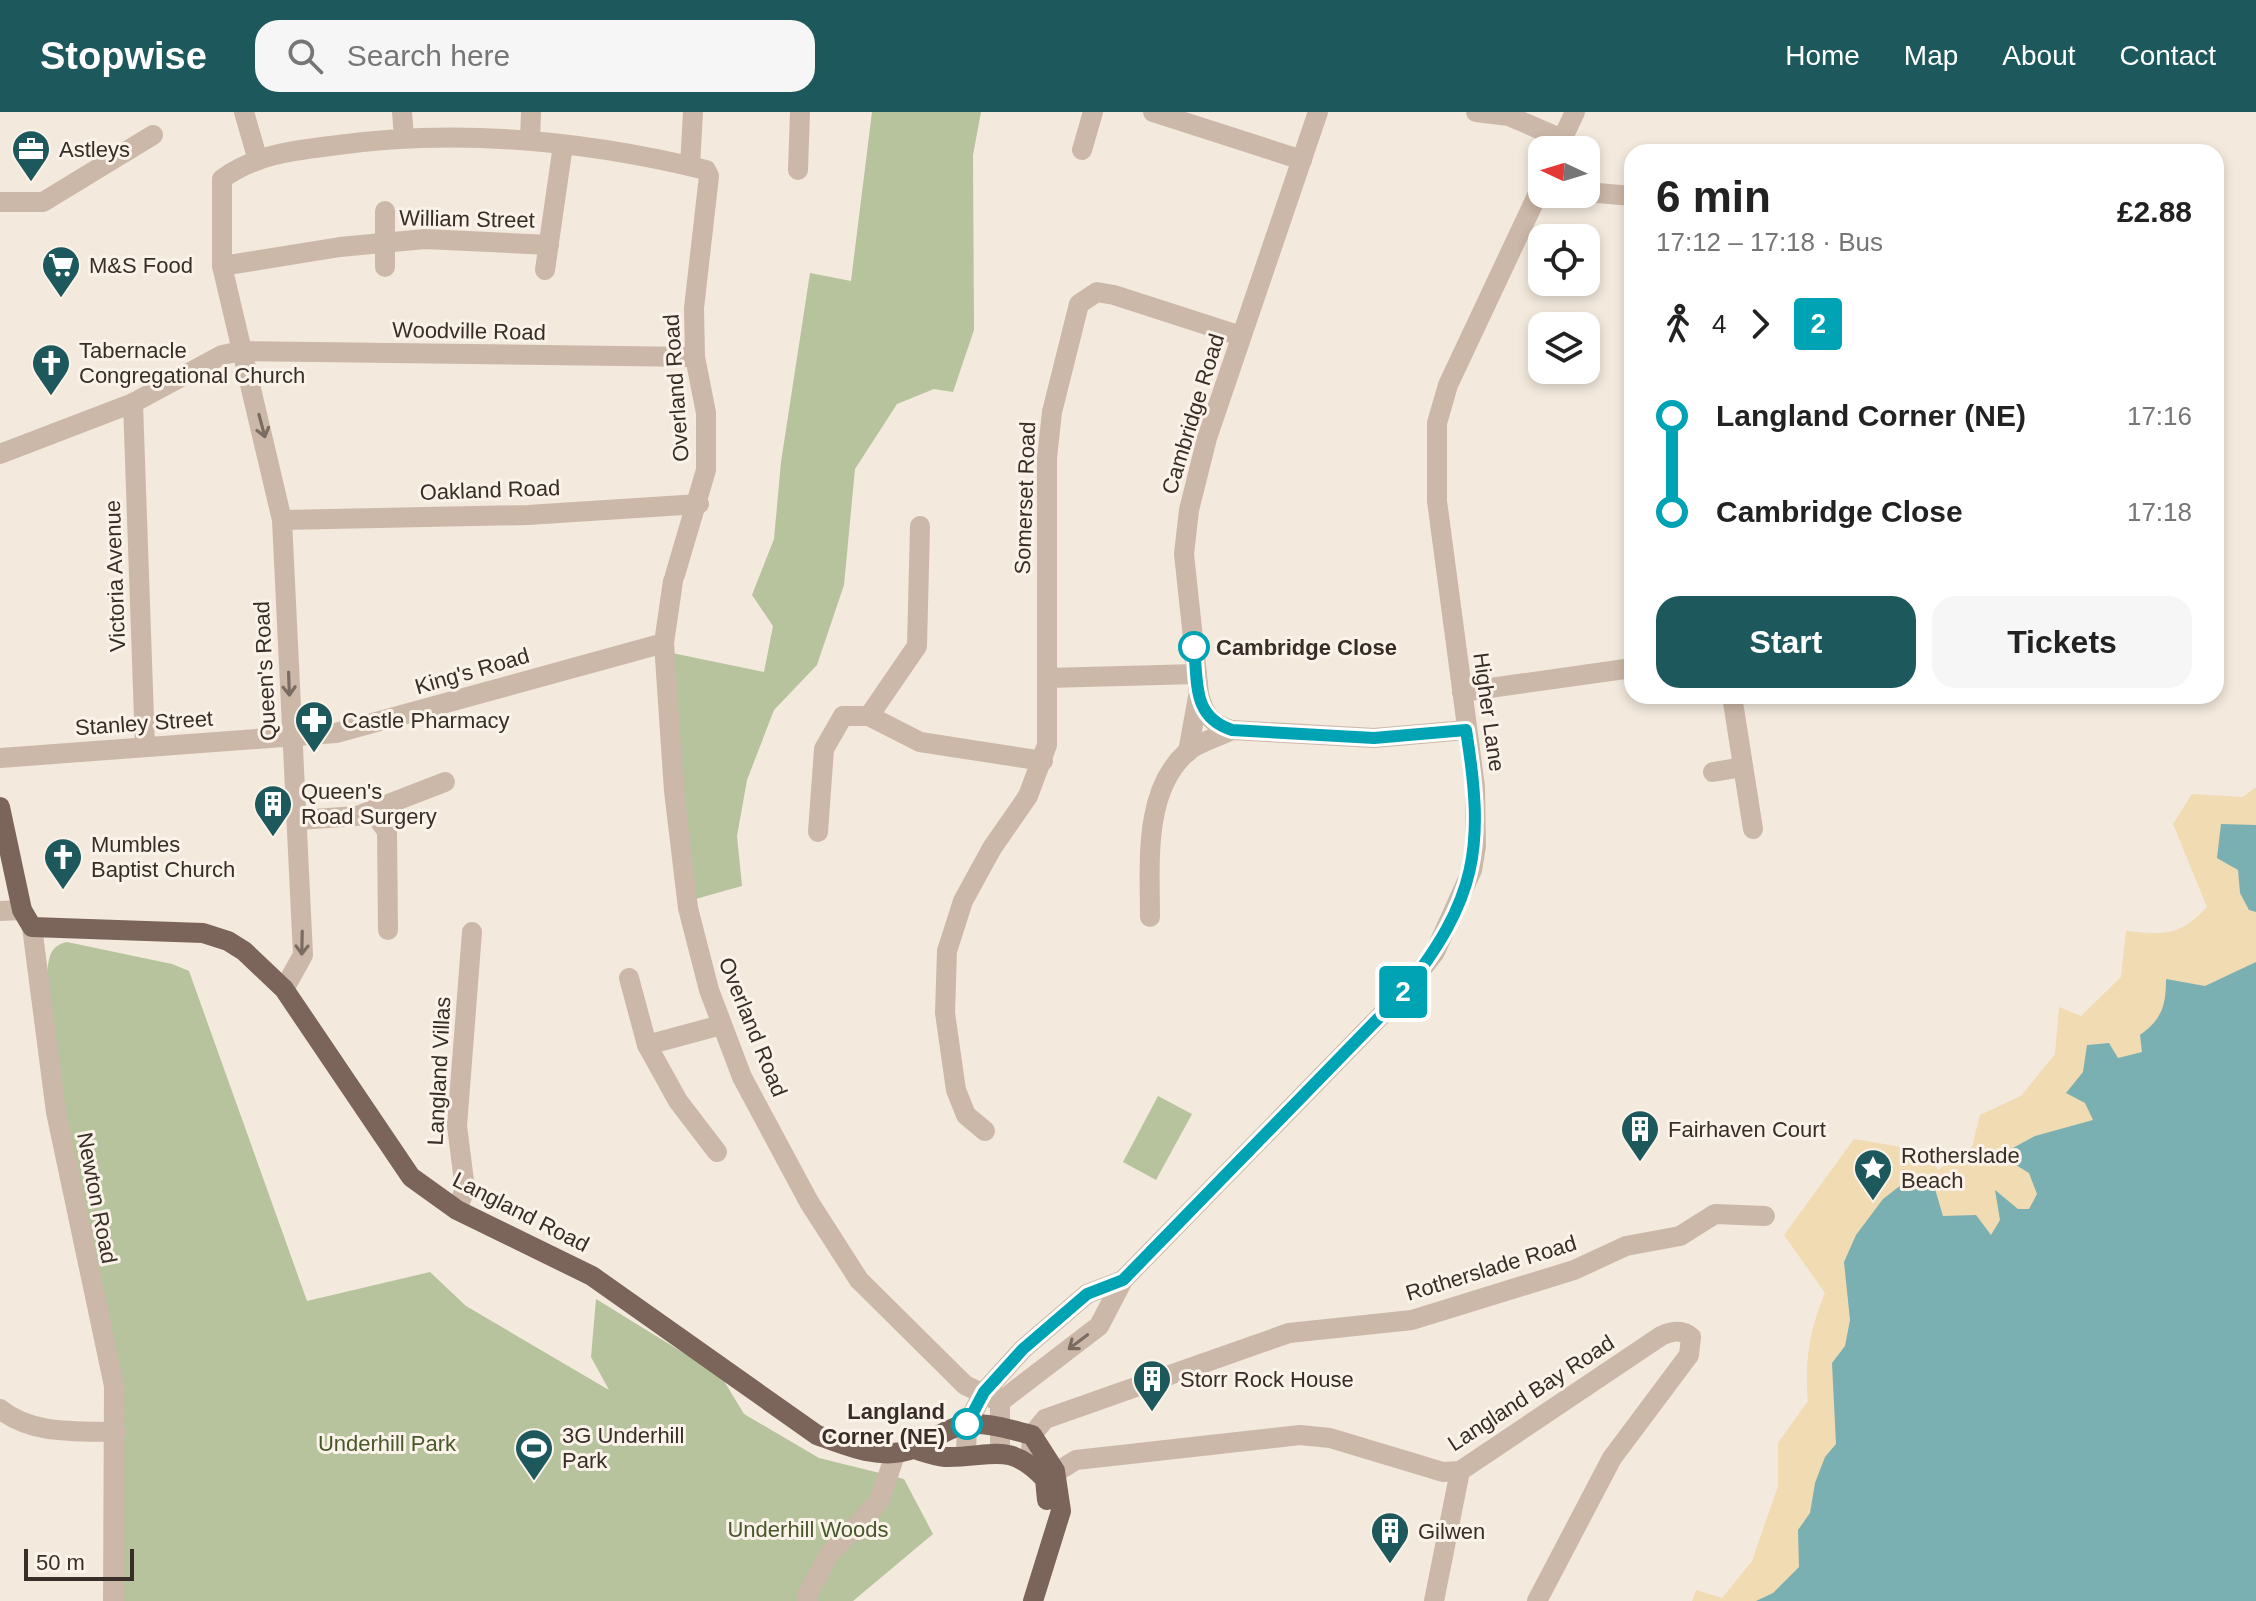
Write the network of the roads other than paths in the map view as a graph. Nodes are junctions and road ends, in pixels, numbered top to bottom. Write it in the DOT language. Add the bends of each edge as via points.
graph roads {
  1 [pos="244,112"];
  2 [pos="402,112"];
  3 [pos="531,112"];
  4 [pos="693,112"];
  5 [pos="800,112"];
  6 [pos="1093,112"];
  7 [pos="1318,112"];
  8 [pos="1476,112"];
  9 [pos="1575,112"];
  10 [pos="1159,113"];
  11 [pos="153,135"];
  12 [pos="1545,136"];
  13 [pos="1564,136"];
  14 [pos="404,137"];
  15 [pos="530,140"];
  16 [pos="563,145"];
  17 [pos="1082,150"];
  18 [pos="257,157"];
  19 [pos="1302,160"];
  20 [pos="690,166"];
  21 [pos="798,170"];
  22 [pos="1600,193"];
  23 [pos="1624,195"];
  24 [pos="0,202"];
  25 [pos="1531,208"];
  26 [pos="385,211"];
  27 [pos="384,242"];
  28 [pos="549,245"];
  29 [pos="222,266"];
  30 [pos="385,267"];
  31 [pos="545,270"];
  32 [pos="1241,336"];
  33 [pos="242,351"];
  34 [pos="695,357"];
  35 [pos="133,403"];
  36 [pos="0,454"];
  37 [pos="699,504"];
  38 [pos="282,520"];
  39 [pos="920,526"];
  40 [pos="664,643"];
  41 [pos="1624,669"];
  42 [pos="1047,678"];
  43 [pos="1198,684"];
  44 [pos="1462,692"];
  45 [pos="1733,704"];
  46 [pos="869,716"];
  47 [pos="1232,730"];
  48 [pos="1466,730"];
  49 [pos="291,735"];
  50 [pos="145,747"];
  51 [pos="1188,752"];
  52 [pos="0,758"];
  53 [pos="1043,761"];
  54 [pos="1743,767"];
  55 [pos="1713,772"];
  56 [pos="445,782"];
  57 [pos="0,807"];
  58 [pos="372,811"];
  59 [pos="299,820"];
  60 [pos="1753,829"];
  61 [pos="818,832"];
  62 [pos="0,911"];
  63 [pos="1150,917"];
  64 [pos="27,919"];
  65 [pos="388,930"];
  66 [pos="472,932"];
  67 [pos="629,978"];
  68 [pos="284,989"];
  69 [pos="721,1025"];
  70 [pos="647,1045"];
  71 [pos="985,1131"];
  72 [pos="717,1152"];
  73 [pos="457,1210"];
  74 [pos="1765,1216"];
  75 [pos="1123,1280"];
  76 [pos="992,1397"];
  77 [pos="0,1409"];
  78 [pos="967,1424"];
  79 [pos="998,1427"];
  80 [pos="116,1432"];
  81 [pos="1032,1435"];
  82 [pos="905,1450"];
  83 [pos="1000,1451"];
  84 [pos="966,1455"];
  85 [pos="1030,1463"];
  86 [pos="1460,1471"];
  87 [pos="1050,1475"];
  88 [pos="113,1601"];
  89 [pos="808,1601"];
  90 [pos="1033,1601"];
  91 [pos="1434,1601"];
  92 [pos="1537,1601"];
  1 -- 18 [label="street"];
  2 -- 14 [label="street"];
  3 -- 15 [label="street"];
  4 -- 20 [label="street"];
  5 -- 21 [label="street"];
  6 -- 17 [label="street"];
  7 -- 19 [label="street, Cambridge Road"];
  8 -- 12 [label="street" via="1509,116"];
  9 -- 13 [label="street"];
  10 -- 19 [label="street"];
  11 -- 24 [label="street" via="43,202"];
  14 -- 15 [label="street"];
  14 -- 18 [label="street"];
  15 -- 16 [label="street"];
  16 -- 20 [label="street"];
  16 -- 28 [label="street"];
  18 -- 29 [label="street, Queen's Road" via="222,179"];
  19 -- 32 [label="street, Cambridge Road"];
  20 -- 34 [label="street, Overland Road" via="709,176 694,308"];
  22 -- 23 [label="street"];
  25 -- 44 [label="street, Higher Lane" via="1448,385 1437,423 1437,501"];
  26 -- 27 [label="street, William Street"];
  27 -- 28 [label="street, William Street" via="466,239"];
  27 -- 29 [label="street, William Street"];
  27 -- 30 [label="street, William Street"];
  28 -- 31 [label="street"];
  29 -- 33 [label="street, Queen's Road"];
  32 -- 42 [label="street, Somerset Road" via="1114,295 1097,292 1079,304 1052,412 1047,458"];
  32 -- 43 [label="street, Cambridge Road" via="1189,510 1184,554"];
  33 -- 34 [label="street, Woodville Road"];
  33 -- 35 [label="street" via="222,355"];
  33 -- 38 [label="street, Queen's Road, one-way"];
  34 -- 37 [label="street, Overland Road" via="706,413 706,470"];
  35 -- 36 [label="street"];
  35 -- 50 [label="street, Victoria Avenue"];
  37 -- 38 [label="street, Oakland Road" via="528,515"];
  37 -- 40 [label="street, Overland Road" via="674,578"];
  38 -- 49 [label="street, Queen's Road, one-way"];
  39 -- 46 [label="street" via="917,646"];
  40 -- 49 [label="street, King's Road" via="336,733"];
  40 -- 69 [label="street, Overland Road" via="688,908"];
  41 -- 44 [label="street"];
  42 -- 43 [label="street"];
  42 -- 53 [label="street, Somerset Road"];
  43 -- 47 [label="street, Cambridge Road" via="1203,710 1215,725"];
  43 -- 51 [label="street"];
  44 -- 48 [label="street, Higher Lane"];
  45 -- 54 [label="street"];
  46 -- 53 [label="street" via="920,742"];
  46 -- 61 [label="street" via="843,716 824,749 809,811"];
  47 -- 48 [label="street" via="1374,738"];
  47 -- 51 [label="street"];
  48 -- 75 [label="street, Higher Lane" via="1475,787 1476,846 1472,870 1435,952 1402,994"];
  49 -- 50 [label="street, Stanley Street"];
  49 -- 59 [label="street, Queen's Road"];
  50 -- 52 [label="street, Stanley Street"];
  51 -- 63 [label="street" via="1165,784 1154,818"];
  53 -- 71 [label="street, Somerset Road" via="1028,796 973,881 947,951 945,1013 956,1090 966,1115"];
  54 -- 55 [label="street"];
  54 -- 60 [label="street"];
  56 -- 58 [label="street"];
  57 -- 64 [label="main road, Newton Road"];
  58 -- 59 [label="street"];
  58 -- 65 [label="street" via="387,831"];
  59 -- 68 [label="street, Queen's Road, one-way" via="303,955"];
  62 -- 64 [label="street"];
  64 -- 68 [label="main road, Langland Road" via="203,933 244,951"];
  64 -- 80 [label="street, Newton Road" via="56,1112 114,1386"];
  66 -- 73 [label="street, Langland Villas" via="457,1126 465,1189"];
  67 -- 70 [label="street"];
  68 -- 73 [label="main road, Langland Road" via="411,1177"];
  69 -- 70 [label="street"];
  69 -- 76 [label="street, Overland Road" via="809,1202 859,1280 965,1385"];
  70 -- 72 [label="street" via="678,1101"];
  73 -- 82 [label="main road, Langland Road" via="592,1276 817,1435 857,1450"];
  74 -- 81 [label="street, Rotherslade Road" via="1715,1214 1680,1236 1626,1246 1574,1270 1412,1320 1289,1333 1045,1419"];
  75 -- 76 [label="street, Higher Lane" via="1087,1294 1023,1349"];
  75 -- 76 [label="street, Higher Lane, one-way" via="1099,1326"];
  76 -- 78 [label="street, Higher Lane"];
  76 -- 79 [label="street"];
  77 -- 80 [label="street" via="43,1428"];
  78 -- 79 [label="main road"];
  78 -- 82 [label="main road"];
  78 -- 84 [label="street, Higher Lane"];
  79 -- 81 [label="main road"];
  79 -- 83 [label="street"];
  80 -- 88 [label="street, Newton Road"];
  81 -- 85 [label="street"];
  81 -- 87 [label="main road"];
  82 -- 84 [label="main road, Langland Road"];
  82 -- 89 [label="street" via="879,1502 830,1553"];
  83 -- 84 [label="main road, Langland Road"];
  83 -- 85 [label="main road, Langland Road"];
  85 -- 87 [label="main road, Langland Road"];
  86 -- 87 [label="street, Langland Bay Road" via="1443,1472 1330,1438 1300,1435 1076,1460"];
  86 -- 91 [label="street"];
  86 -- 92 [label="street, Langland Bay Road" via="1661,1336 1679,1331 1691,1337 1689,1355 1612,1458"];
  87 -- 90 [label="main road" via="1046,1556"];
}
